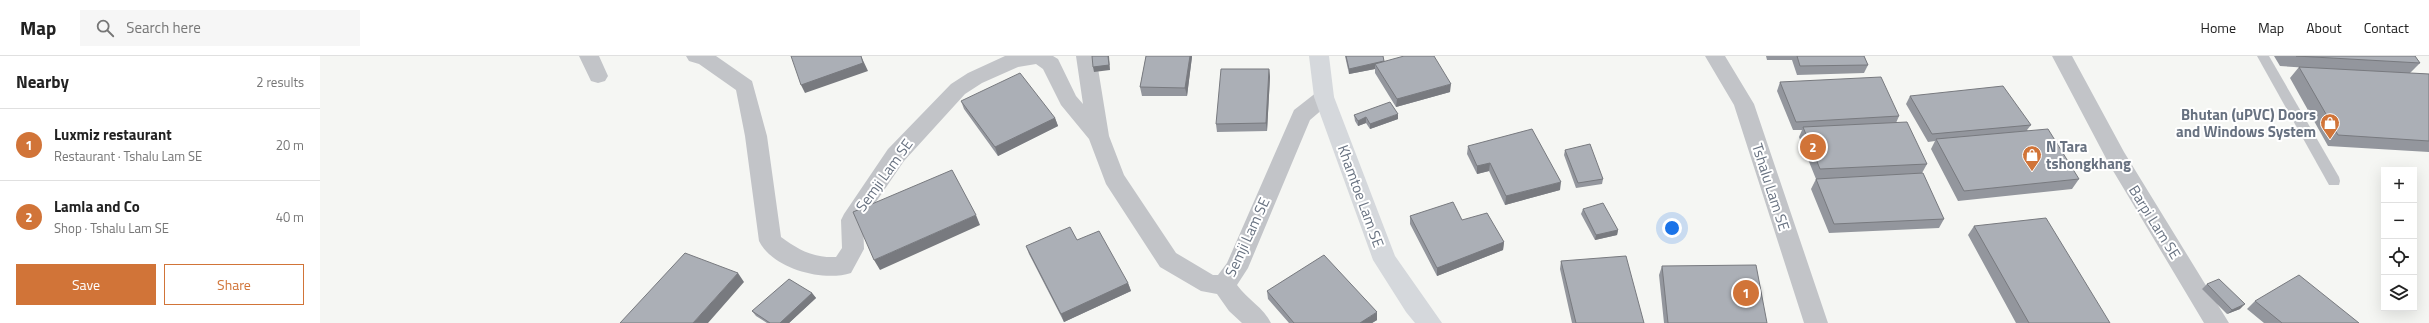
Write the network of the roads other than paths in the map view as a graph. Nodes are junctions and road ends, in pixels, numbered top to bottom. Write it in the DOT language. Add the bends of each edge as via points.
graph roads {
  1 [pos="589,56"];
  2 [pos="696,56"];
  3 [pos="1086,56"];
  4 [pos="1319,56"];
  5 [pos="1715,56"];
  6 [pos="2062,56"];
  7 [pos="2263,56"];
  8 [pos="598,76"];
  9 [pos="1324,97"];
  10 [pos="1098,136"];
  11 [pos="2334,181"];
  12 [pos="1224,285"];
  13 [pos="1259,323"];
  14 [pos="1430,323"];
  15 [pos="1816,323"];
  16 [pos="2217,323"];
  1 -- 8 [label="street"];
  2 -- 10 [label="street, Semji Lam SE" via="706,59 745,86 756,136 770,241 800,263 827,267 843,266 853,249 852,220 896,155 958,89 1014,60 1039,57 1051,64 1068,100"];
  3 -- 10 [label="street, Semji Lam SE"];
  4 -- 9 [label="main road, Khamtoe Lam SE"];
  5 -- 15 [label="street, Tshalu Lam SE" via="1744,104"];
  6 -- 16 [label="street, Barpi Lam SE" via="2124,173"];
  7 -- 11 [label="lane"];
  9 -- 12 [label="street, Semji Lam SE" via="1301,116 1236,268"];
  9 -- 14 [label="main road, Khamtoe Lam SE" via="1385,260 1414,305"];
  10 -- 12 [label="street, Semji Lam SE" via="1114,178 1168,260 1209,284"];
  12 -- 13 [label="street" via="1237,304"];
}
